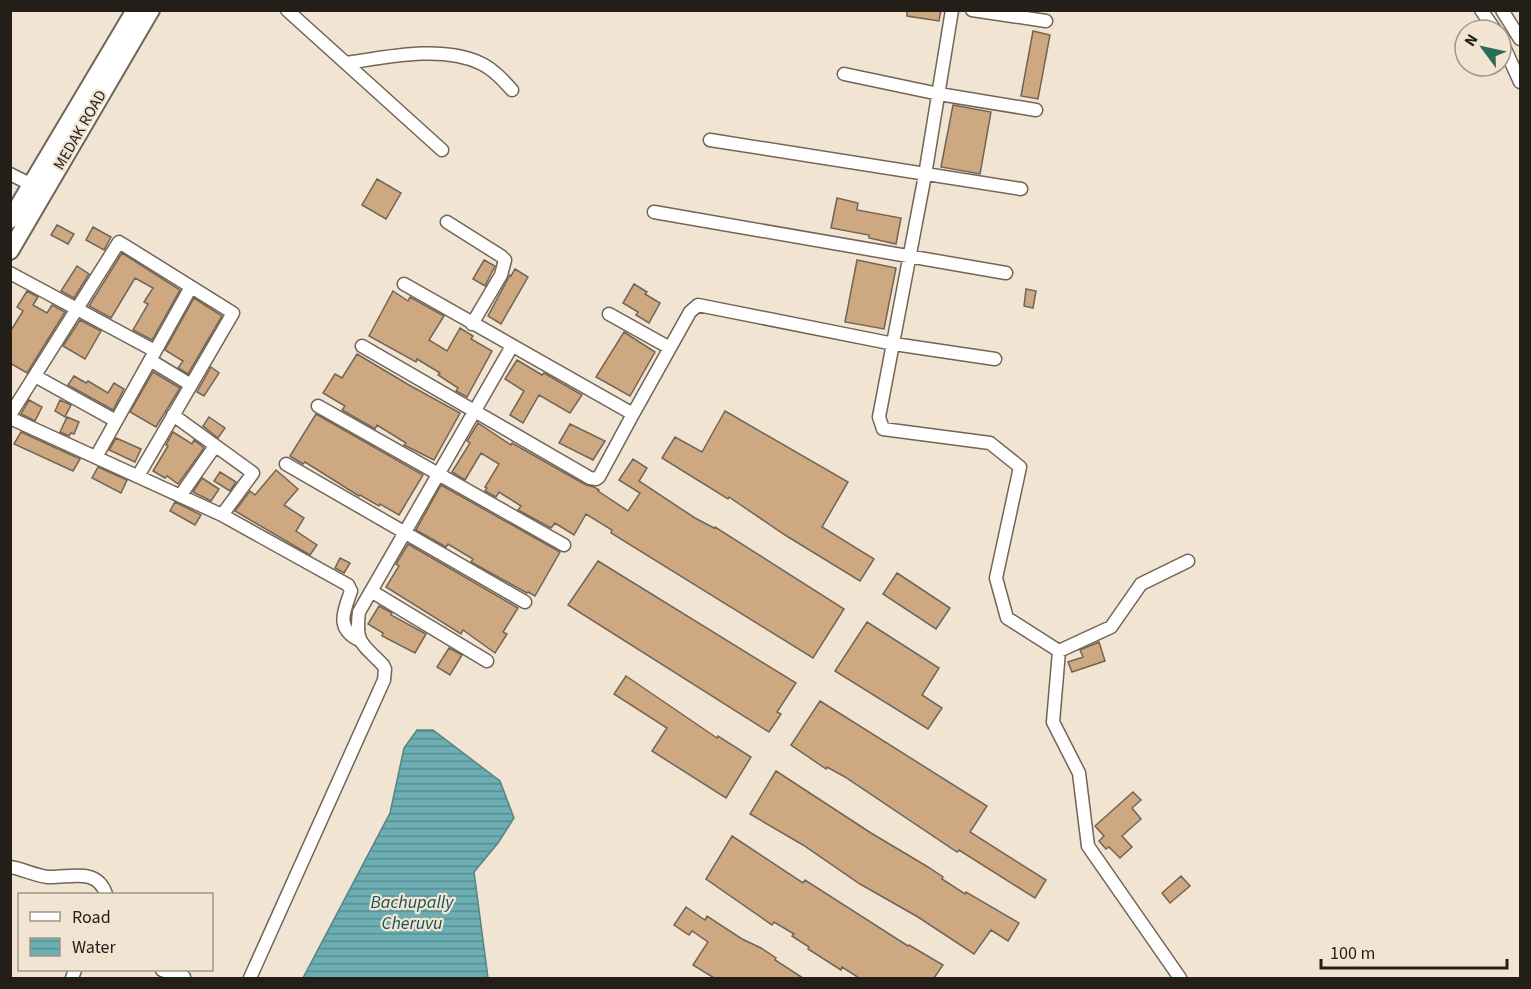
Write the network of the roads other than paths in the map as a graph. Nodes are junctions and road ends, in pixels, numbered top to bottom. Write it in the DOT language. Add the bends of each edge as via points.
graph roads {
  1 [pos="135,10"];
  2 [pos="151,10"];
  3 [pos="287,10"];
  4 [pos="952,10"];
  5 [pos="972,10"];
  6 [pos="1502,10"];
  7 [pos="1046,21"];
  8 [pos="1521,39"];
  9 [pos="347,63"];
  10 [pos="1513,65"];
  11 [pos="844,74"];
  12 [pos="1521,82"];
  13 [pos="512,90"];
  14 [pos="939,94"];
  15 [pos="1036,110"];
  16 [pos="711,140"];
  17 [pos="442,150"];
  18 [pos="10,174"];
  19 [pos="925,175"];
  20 [pos="32,185"];
  21 [pos="1022,189"];
  22 [pos="654,212"];
  23 [pos="10,220"];
  24 [pos="447,222"];
  25 [pos="10,251"];
  26 [pos="910,257"];
  27 [pos="10,273"];
  28 [pos="1006,273"];
  29 [pos="404,284"];
  30 [pos="191,287"];
  31 [pos="77,308"];
  32 [pos="609,314"];
  33 [pos="472,324"];
  34 [pos="894,344"];
  35 [pos="362,346"];
  36 [pos="512,346"];
  37 [pos="670,348"];
  38 [pos="153,356"];
  39 [pos="995,358"];
  40 [pos="35,376"];
  41 [pos="191,385"];
  42 [pos="318,406"];
  43 [pos="474,410"];
  44 [pos="633,414"];
  45 [pos="173,415"];
  46 [pos="10,417"];
  47 [pos="116,421"];
  48 [pos="215,446"];
  49 [pos="96,457"];
  50 [pos="286,464"];
  51 [pos="438,473"];
  52 [pos="138,477"];
  53 [pos="180,496"];
  54 [pos="222,515"];
  55 [pos="405,533"];
  56 [pos="564,545"];
  57 [pos="1188,561"];
  58 [pos="371,591"];
  59 [pos="525,602"];
  60 [pos="359,640"];
  61 [pos="1059,651"];
  62 [pos="488,661"];
  63 [pos="10,867"];
  64 [pos="105,893"];
  65 [pos="168,971"];
  66 [pos="184,977"];
  67 [pos="250,978"];
  68 [pos="1180,978"];
  1 -- 20 [label="main road, MEDAK ROAD"];
  2 -- 25 [label="main road, MEDAK ROAD"];
  3 -- 9 [label="street"];
  4 -- 14 [label="street"];
  5 -- 7 [label="street"];
  6 -- 8 [label="street"];
  9 -- 13 [label="street" via="417,54 460,57 480,63"];
  9 -- 17 [label="street"];
  10 -- 12 [label="street"];
  11 -- 14 [label="street"];
  14 -- 15 [label="street"];
  14 -- 19 [label="street"];
  16 -- 19 [label="street"];
  18 -- 20 [label="street"];
  19 -- 21 [label="street"];
  19 -- 26 [label="street"];
  20 -- 23 [label="main road, MEDAK ROAD"];
  22 -- 26 [label="street"];
  24 -- 33 [label="street" via="505,261"];
  26 -- 28 [label="street"];
  26 -- 34 [label="street"];
  27 -- 31 [label="street"];
  29 -- 33 [label="street"];
  30 -- 31 [label="street" via="118,242"];
  30 -- 38 [label="street"];
  30 -- 41 [label="street" via="233,313"];
  31 -- 38 [label="street"];
  31 -- 40 [label="street"];
  32 -- 37 [label="street"];
  33 -- 36 [label="street"];
  34 -- 37 [label="street" via="698,304"];
  34 -- 39 [label="street"];
  34 -- 61 [label="street" via="879,417 883,429 990,443 1020,467 996,579 1007,618"];
  35 -- 43 [label="street"];
  36 -- 43 [label="street"];
  36 -- 44 [label="street"];
  37 -- 44 [label="street"];
  38 -- 41 [label="street"];
  38 -- 47 [label="street"];
  40 -- 46 [label="street"];
  40 -- 47 [label="street"];
  41 -- 45 [label="street"];
  42 -- 51 [label="street"];
  43 -- 44 [label="street" via="596,479"];
  43 -- 51 [label="street"];
  45 -- 48 [label="street"];
  45 -- 52 [label="street"];
  46 -- 49 [label="street"];
  47 -- 49 [label="street"];
  48 -- 53 [label="street"];
  48 -- 54 [label="street" via="253,473"];
  49 -- 52 [label="street"];
  50 -- 55 [label="street"];
  51 -- 55 [label="street"];
  51 -- 56 [label="street"];
  52 -- 53 [label="street"];
  53 -- 54 [label="street"];
  54 -- 60 [label="street" via="348,585 351,591 343,613 344,626"];
  55 -- 58 [label="street"];
  55 -- 59 [label="street"];
  57 -- 61 [label="street" via="1141,584 1112,627"];
  58 -- 60 [label="street" via="359,612"];
  58 -- 62 [label="street"];
  60 -- 67 [label="street" via="383,664 384,680"];
  61 -- 68 [label="street" via="1053,722 1079,773 1088,846"];
  63 -- 64 [label="street" via="46,877 88,875 98,880"];
  65 -- 66 [label="street"];
}
